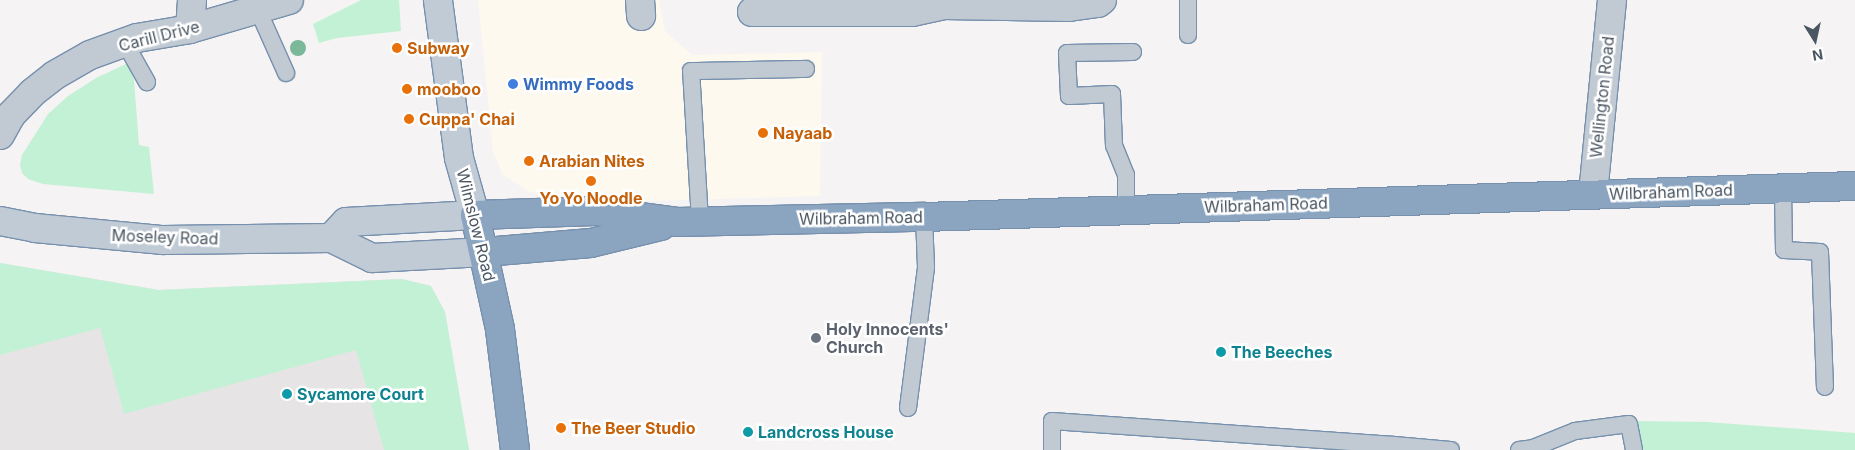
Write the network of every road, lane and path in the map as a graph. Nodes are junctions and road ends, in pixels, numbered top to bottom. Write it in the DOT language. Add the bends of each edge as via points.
graph roads {
  1 [pos="192,0"];
  2 [pos="289,0"];
  3 [pos="438,0"];
  4 [pos="1102,0"];
  5 [pos="1188,0"];
  6 [pos="1612,0"];
  7 [pos="974,3"];
  8 [pos="258,10"];
  9 [pos="752,12"];
  10 [pos="190,29"];
  11 [pos="1188,35"];
  12 [pos="125,43"];
  13 [pos="1133,52"];
  14 [pos="806,69"];
  15 [pos="286,73"];
  16 [pos="147,82"];
  17 [pos="0,135"];
  18 [pos="1855,186"];
  19 [pos="1783,188"];
  20 [pos="1592,194"];
  21 [pos="1126,210"];
  22 [pos="475,215"];
  23 [pos="924,217"];
  24 [pos="0,221"];
  25 [pos="688,221"];
  26 [pos="331,238"];
  27 [pos="485,252"];
  28 [pos="1825,387"];
  29 [pos="908,408"];
  30 [pos="1394,448"];
  31 [pos="515,450"];
  32 [pos="1052,450"];
  33 [pos="1451,450"];
  34 [pos="1519,450"];
  35 [pos="1634,450"];
  1 -- 10 [label="street"];
  2 -- 8 [label="street, Carill Drive"];
  3 -- 22 [label="main road, Wilmslow Road" via="459,158"];
  4 -- 7 [label="street" via="1069,7"];
  5 -- 11 [label="lane"];
  6 -- 20 [label="street, Wellington Road"];
  7 -- 9 [label="street" via="912,12"];
  8 -- 10 [label="street, Carill Drive"];
  8 -- 15 [label="lane"];
  10 -- 12 [label="street, Carill Drive"];
  12 -- 16 [label="lane"];
  12 -- 17 [label="street, Carill Drive" via="90,56 55,75 11,115"];
  13 -- 21 [label="lane" via="1067,53 1069,96 1112,94 1114,146 1126,176"];
  14 -- 25 [label="lane" via="691,71"];
  18 -- 19 [label="highway, Wilbraham Road"];
  19 -- 20 [label="highway, Wilbraham Road"];
  19 -- 28 [label="lane" via="1784,250 1820,252"];
  20 -- 21 [label="highway, Wilbraham Road"];
  21 -- 23 [label="highway, Wilbraham Road"];
  22 -- 25 [label="highway, Wilbraham Road" via="596,211"];
  22 -- 26 [label="main road" via="346,222"];
  22 -- 27 [label="highway, Wilmslow Road"];
  23 -- 25 [label="highway, Wilbraham Road"];
  23 -- 29 [label="lane" via="926,267"];
  24 -- 26 [label="main road, Moseley Road" via="35,228 163,240"];
  25 -- 27 [label="highway, Wilbraham Road" via="591,243"];
  26 -- 27 [label="main road, Moseley Road" via="372,258"];
  27 -- 31 [label="highway, Wilmslow Road" via="500,329"];
  30 -- 32 [label="lane" via="1052,421"];
  30 -- 33 [label="lane"];
  34 -- 35 [label="lane" via="1575,431 1628,424"];
}
